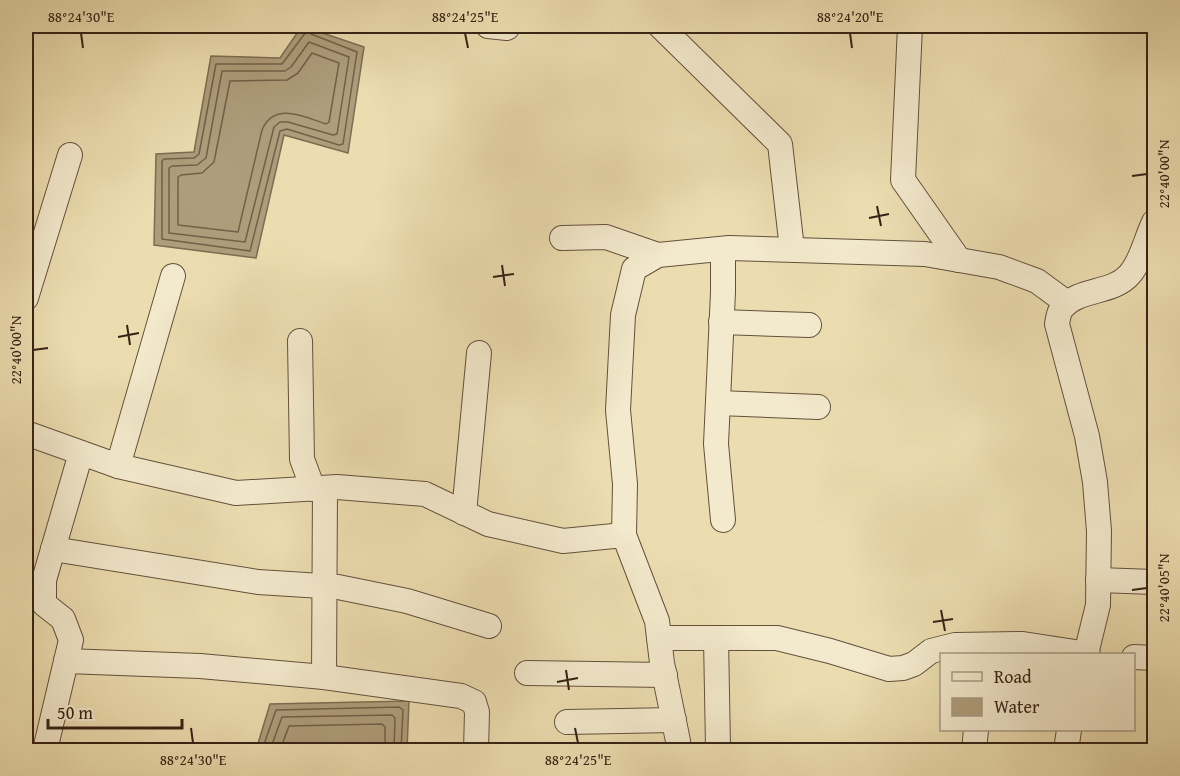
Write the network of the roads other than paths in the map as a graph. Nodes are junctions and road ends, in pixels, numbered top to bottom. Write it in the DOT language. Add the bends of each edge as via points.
graph roads {
  1 [pos="660,26"];
  2 [pos="910,26"];
  3 [pos="70,155"];
  4 [pos="1155,222"];
  5 [pos="562,238"];
  6 [pos="723,249"];
  7 [pos="792,249"];
  8 [pos="658,255"];
  9 [pos="959,260"];
  10 [pos="173,276"];
  11 [pos="26,298"];
  12 [pos="1067,303"];
  13 [pos="722,322"];
  14 [pos="809,326"];
  15 [pos="300,341"];
  16 [pos="479,353"];
  17 [pos="718,403"];
  18 [pos="818,407"];
  19 [pos="26,433"];
  20 [pos="81,453"];
  21 [pos="118,466"];
  22 [pos="319,488"];
  23 [pos="464,513"];
  24 [pos="723,520"];
  25 [pos="624,535"];
  26 [pos="53,549"];
  27 [pos="1098,580"];
  28 [pos="1155,582"];
  29 [pos="325,586"];
  30 [pos="489,626"];
  31 [pos="659,638"];
  32 [pos="716,638"];
  33 [pos="982,650"];
  34 [pos="1081,653"];
  35 [pos="1087,653"];
  36 [pos="1135,657"];
  37 [pos="1155,658"];
  38 [pos="66,661"];
  39 [pos="527,673"];
  40 [pos="665,675"];
  41 [pos="324,677"];
  42 [pos="674,720"];
  43 [pos="567,722"];
  44 [pos="976,731"];
  45 [pos="1070,731"];
  46 [pos="718,748"];
  47 [pos="45,750"];
  48 [pos="476,750"];
  49 [pos="678,750"];
  50 [pos="974,750"];
  51 [pos="1066,750"];
  1 -- 7 [label="street" via="780,144"];
  2 -- 9 [label="street" via="903,180"];
  3 -- 11 [label="street"];
  4 -- 12 [label="street" via="1130,274 1106,290"];
  5 -- 8 [label="street" via="606,237"];
  6 -- 7 [label="street"];
  6 -- 8 [label="street"];
  6 -- 13 [label="street"];
  7 -- 9 [label="street" via="925,254"];
  8 -- 25 [label="street" via="634,269 623,315 618,410 625,484"];
  9 -- 12 [label="street" via="999,267 1036,281"];
  10 -- 21 [label="street"];
  12 -- 27 [label="street" via="1061,308 1057,324 1095,482"];
  13 -- 14 [label="street"];
  13 -- 17 [label="street"];
  15 -- 22 [label="street" via="302,459"];
  16 -- 23 [label="street"];
  17 -- 18 [label="street"];
  17 -- 24 [label="street" via="716,444"];
  19 -- 20 [label="street"];
  20 -- 21 [label="street"];
  20 -- 26 [label="street"];
  21 -- 22 [label="street" via="236,493"];
  22 -- 23 [label="street" via="425,494"];
  22 -- 29 [label="street"];
  23 -- 25 [label="street" via="488,524 563,541"];
  25 -- 31 [label="street" via="657,621"];
  26 -- 29 [label="street" via="258,582"];
  26 -- 38 [label="street" via="44,580 45,604 63,619 71,640"];
  27 -- 28 [label="street"];
  27 -- 35 [label="street" via="1098,605"];
  29 -- 30 [label="street" via="408,601"];
  29 -- 41 [label="street"];
  31 -- 32 [label="street"];
  31 -- 40 [label="street"];
  32 -- 33 [label="street" via="777,638 889,669 903,668 931,651 955,645"];
  32 -- 46 [label="street"];
  33 -- 34 [label="street" via="1023,644"];
  36 -- 37 [label="street"];
  38 -- 41 [label="street" via="200,666"];
  38 -- 47 [label="street"];
  39 -- 40 [label="street"];
  40 -- 42 [label="street"];
  41 -- 48 [label="street" via="469,699 477,712"];
  42 -- 43 [label="street"];
  42 -- 49 [label="street"];
  44 -- 50 [label="street"];
  45 -- 51 [label="street"];
}
